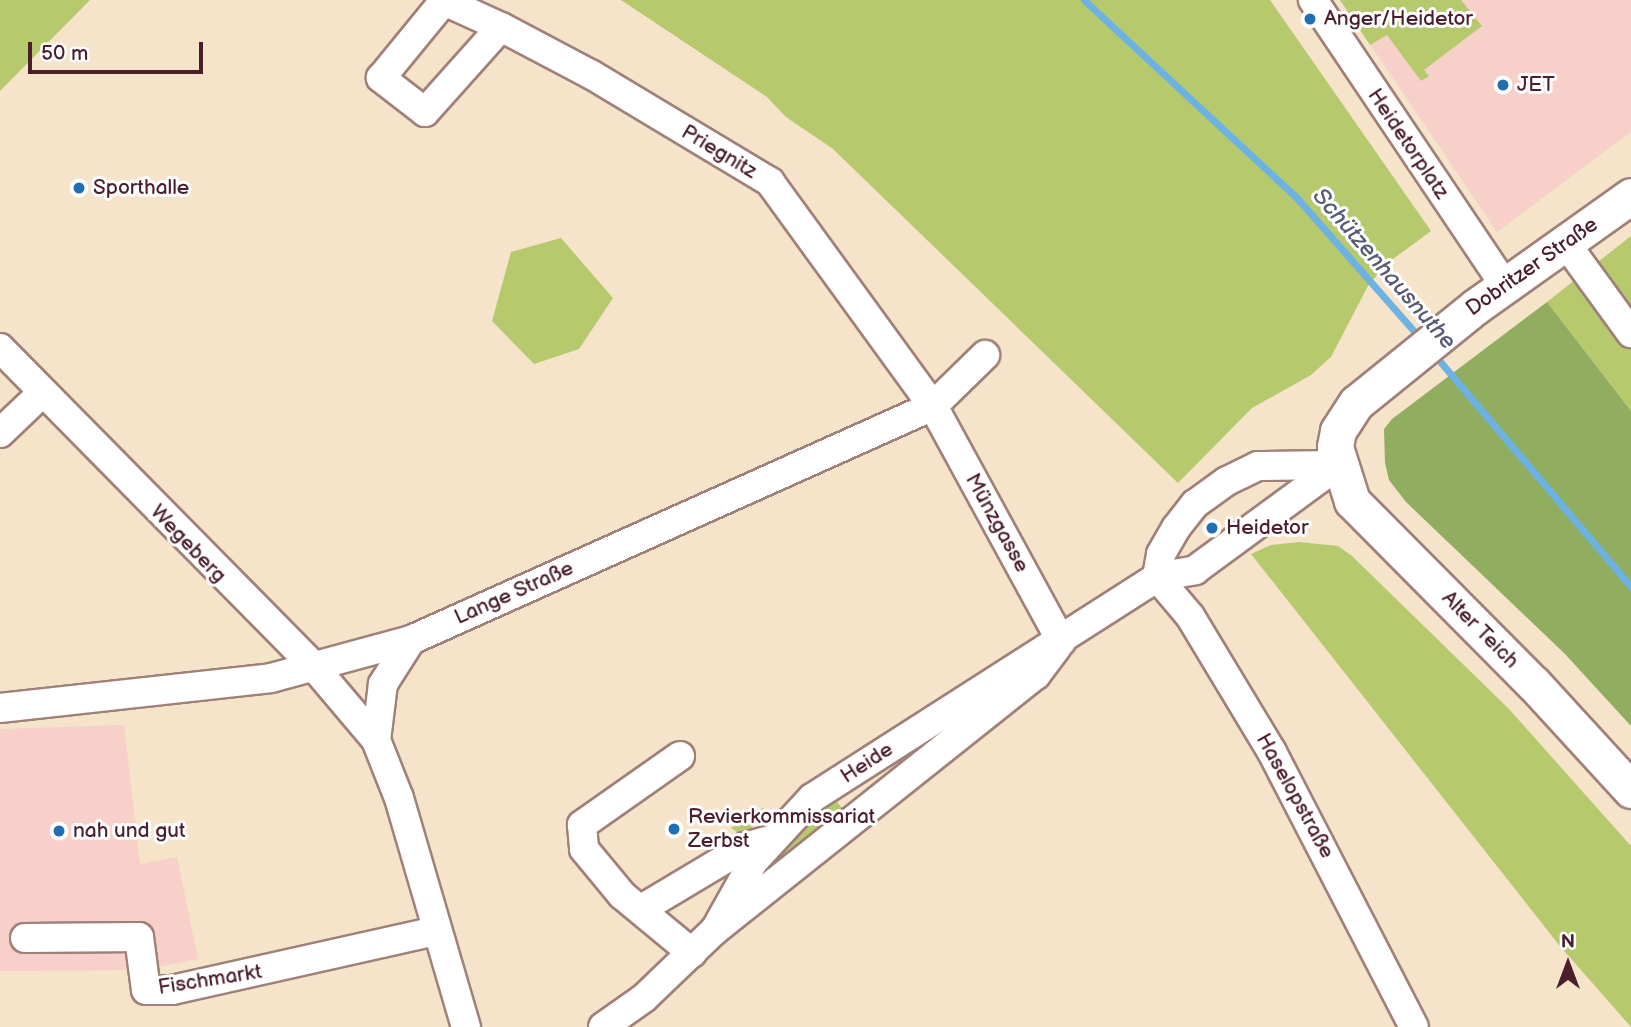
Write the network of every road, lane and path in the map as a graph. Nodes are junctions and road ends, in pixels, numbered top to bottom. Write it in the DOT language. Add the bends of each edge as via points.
graph roads {
  1 [pos="1313,0"];
  2 [pos="501,27"];
  3 [pos="1631,196"];
  4 [pos="1567,245"];
  5 [pos="1505,286"];
  6 [pos="1631,333"];
  7 [pos="0,348"];
  8 [pos="985,355"];
  9 [pos="43,392"];
  10 [pos="933,406"];
  11 [pos="0,433"];
  12 [pos="1338,465"];
  13 [pos="1157,577"];
  14 [pos="411,640"];
  15 [pos="1061,641"];
  16 [pos="316,669"];
  17 [pos="0,708"];
  18 [pos="376,740"];
  19 [pos="680,756"];
  20 [pos="1631,790"];
  21 [pos="775,839"];
  22 [pos="643,908"];
  23 [pos="715,930"];
  24 [pos="437,931"];
  25 [pos="25,938"];
  26 [pos="692,953"];
  27 [pos="1408,1025"];
  28 [pos="466,1027"];
  29 [pos="603,1027"];
  1 -- 5 [label="street, Heidetorplatz"];
  2 -- 10 [label="street, Priegnitz" via="592,75 770,183"];
  3 -- 4 [label="main road, Dobritzer Straße"];
  4 -- 5 [label="main road, Dobritzer Straße"];
  4 -- 6 [label="street"];
  5 -- 12 [label="main road, Dobritzer Straße" via="1346,413 1338,431"];
  7 -- 9 [label="street, Wegeberg"];
  8 -- 10 [label="street, Lange Straße"];
  9 -- 11 [label="street"];
  9 -- 16 [label="street, Wegeberg"];
  10 -- 14 [label="street, Lange Straße"];
  10 -- 15 [label="street, Münzgasse"];
  12 -- 13 [label="street, Heide" via="1195,570"];
  12 -- 13 [label="street" via="1258,466 1227,481 1195,504 1176,528 1161,554"];
  12 -- 20 [label="main road, Alter Teich" via="1352,501 1534,684"];
  13 -- 15 [label="street, Heide"];
  13 -- 27 [label="street, Haselopstraße" via="1190,616 1272,752"];
  14 -- 16 [label="street, Lange Straße"];
  14 -- 18 [label="street, Wegeberg" via="383,684"];
  15 -- 21 [label="street, Heide" via="1034,653 812,798"];
  15 -- 23 [label="street, Heide" via="1036,675"];
  16 -- 17 [label="street, Lange Straße" via="212,688"];
  16 -- 18 [label="street, Wegeberg"];
  18 -- 24 [label="street, Wegeberg" via="399,798"];
  19 -- 22 [label="street" via="582,825 583,849 622,895"];
  21 -- 22 [label="street" via="745,847"];
  21 -- 23 [label="street, Heide" via="753,862"];
  22 -- 26 [label="street"];
  23 -- 26 [label="street, Heide"];
  24 -- 25 [label="street, Fischmarkt" via="172,990 146,990 139,937"];
  24 -- 28 [label="street, Wegeberg"];
  26 -- 29 [label="street, Heide" via="645,998"];
}
